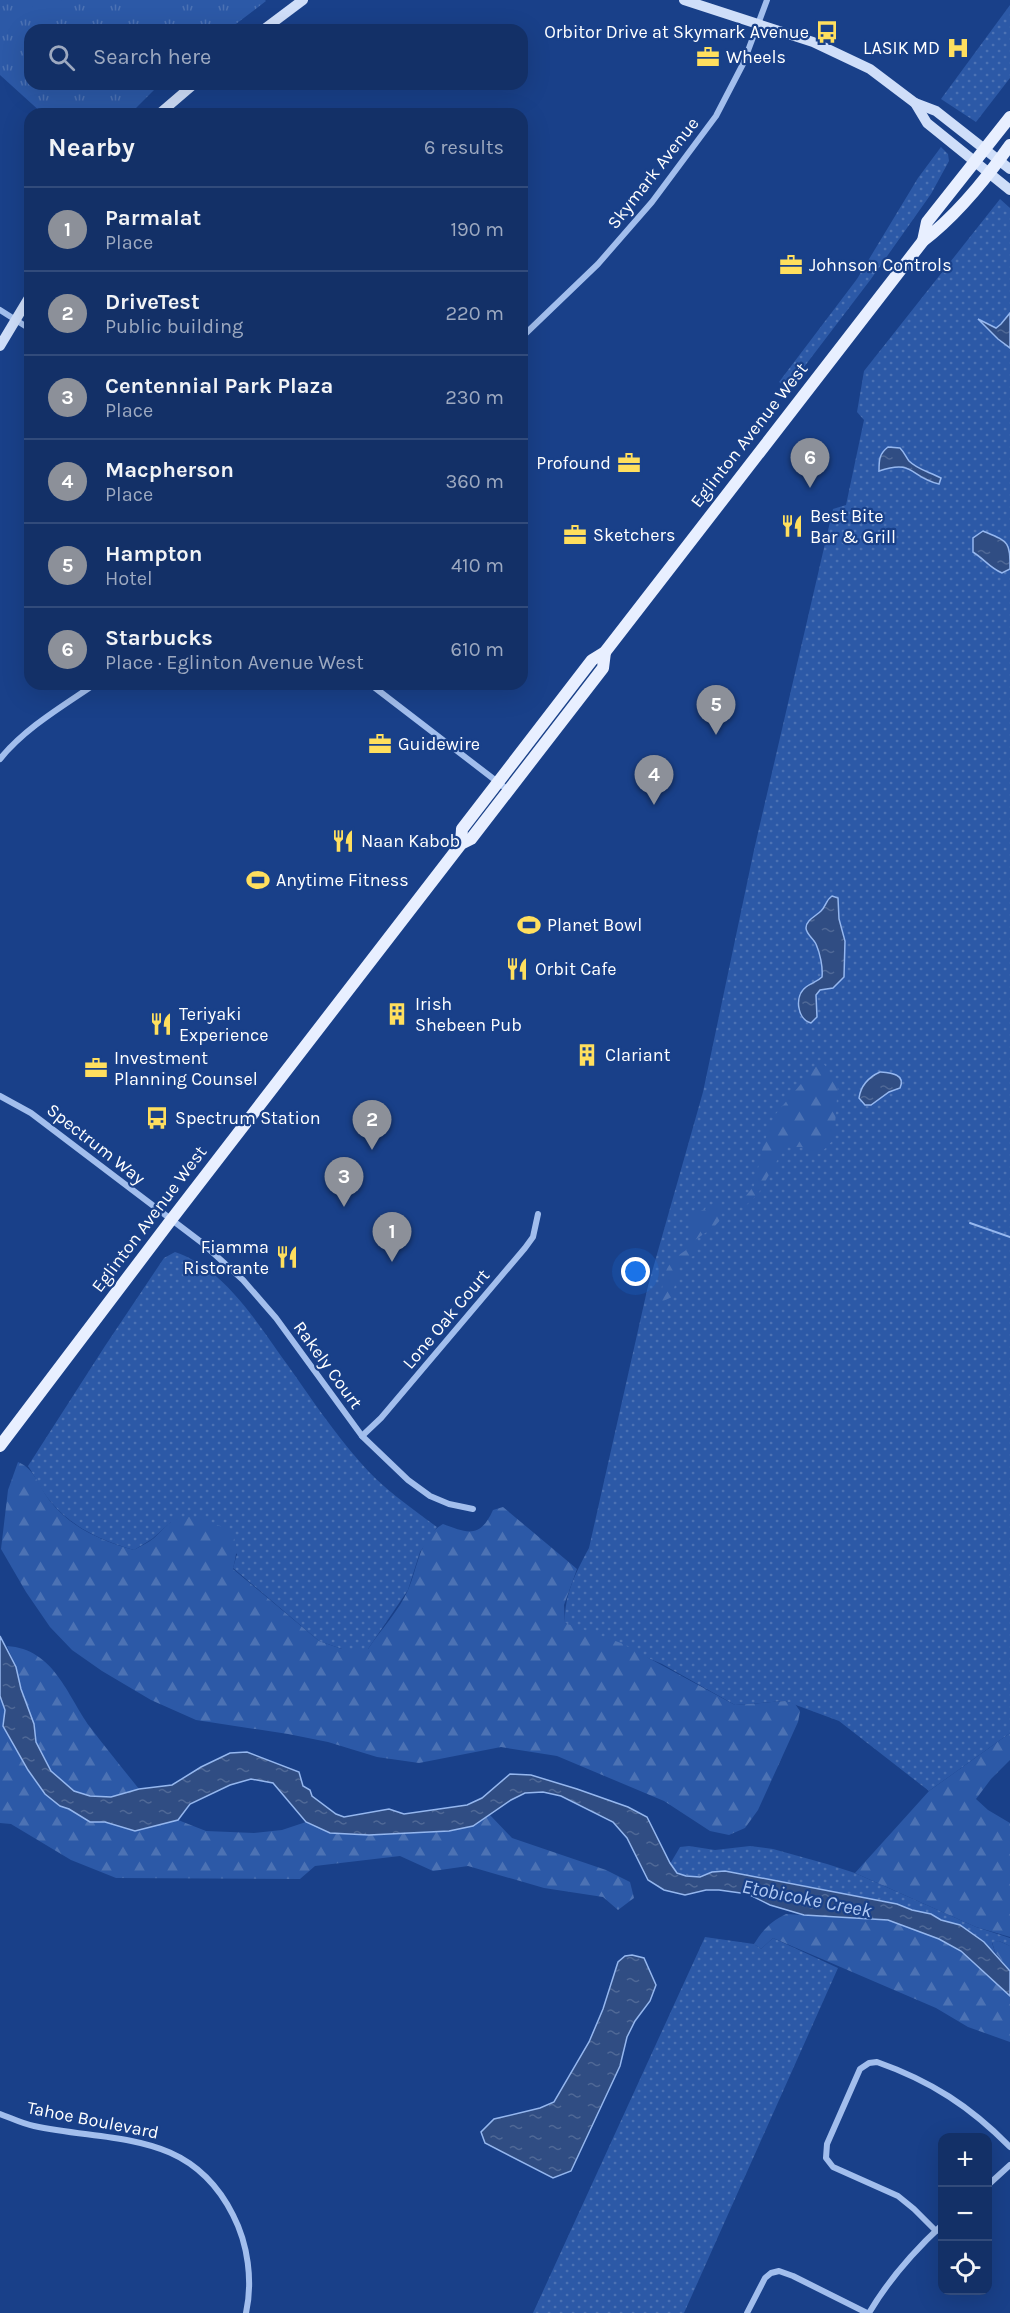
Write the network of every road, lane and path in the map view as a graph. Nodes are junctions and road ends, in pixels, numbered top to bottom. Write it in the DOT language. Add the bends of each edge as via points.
graph roads {
  1 [pos="303,0"];
  2 [pos="684,0"];
  3 [pos="767,0"];
  4 [pos="757,23"];
  5 [pos="271,24"];
  6 [pos="187,90"];
  7 [pos="915,103"];
  8 [pos="166,108"];
  9 [pos="1010,117"];
  10 [pos="1010,145"];
  11 [pos="992,154"];
  12 [pos="981,167"];
  13 [pos="1010,169"];
  14 [pos="1010,190"];
  15 [pos="923,241"];
  16 [pos="24,306"];
  17 [pos="0,310"];
  18 [pos="15,320"];
  19 [pos="24,325"];
  20 [pos="528,330"];
  21 [pos="0,346"];
  22 [pos="86,690"];
  23 [pos="378,690"];
  24 [pos="0,759"];
  25 [pos="503,786"];
  26 [pos="0,1096"];
  27 [pos="538,1214"];
  28 [pos="171,1220"];
  29 [pos="362,1436"];
  30 [pos="0,1446"];
  31 [pos="473,1509"];
  32 [pos="0,2114"];
  33 [pos="1010,2147"];
  34 [pos="1010,2165"];
  35 [pos="992,2181"];
  36 [pos="936,2231"];
  37 [pos="246,2313"];
  38 [pos="747,2313"];
  39 [pos="868,2313"];
  1 -- 5 [label="street"];
  2 -- 4 [label="street"];
  3 -- 4 [label="street, Skymark Avenue"];
  4 -- 7 [label="street" via="844,55"];
  4 -- 20 [label="street, Skymark Avenue" via="721,109 652,202 598,264"];
  6 -- 8 [label="street"];
  7 -- 11 [label="street" via="936,111"];
  7 -- 12 [label="street" via="927,123"];
  9 -- 11 [label="main road, Eglinton Avenue West"];
  10 -- 11 [label="main road, Eglinton Avenue West"];
  11 -- 12 [label="main road, Eglinton Avenue West"];
  11 -- 12 [label="main road, Eglinton Avenue West"];
  11 -- 13 [label="street"];
  12 -- 14 [label="street"];
  12 -- 15 [label="main road, Eglinton Avenue West" via="937,230"];
  12 -- 15 [label="main road, Eglinton Avenue West" via="927,222"];
  15 -- 25 [label="main road, Eglinton Avenue West" via="605,652 592,660"];
  16 -- 18 [label="street"];
  17 -- 18 [label="street"];
  18 -- 19 [label="street"];
  18 -- 21 [label="street"];
  22 -- 24 [label="street" via="47,717"];
  23 -- 25 [label="street"];
  25 -- 28 [label="main road, Eglinton Avenue West" via="471,839 461,844"];
  26 -- 28 [label="street, Spectrum Way" via="31,1113"];
  27 -- 29 [label="street, Lone Oak Court" via="533,1237 525,1248"];
  28 -- 29 [label="street, Rakely Court" via="251,1288"];
  28 -- 30 [label="main road, Eglinton Avenue West"];
  29 -- 31 [label="street, Rakely Court" via="430,1496"];
  32 -- 37 [label="street, Tahoe Boulevard" via="33,2126 159,2147 204,2175 221,2193 243,2239 249,2287"];
  33 -- 36 [label="street" via="973,2112 944,2093 877,2062 860,2069 827,2144 826,2158 833,2167 898,2196"];
  34 -- 35 [label="street"];
  36 -- 39 [label="street" via="901,2266"];
  38 -- 39 [label="street" via="765,2278 779,2271"];
}
